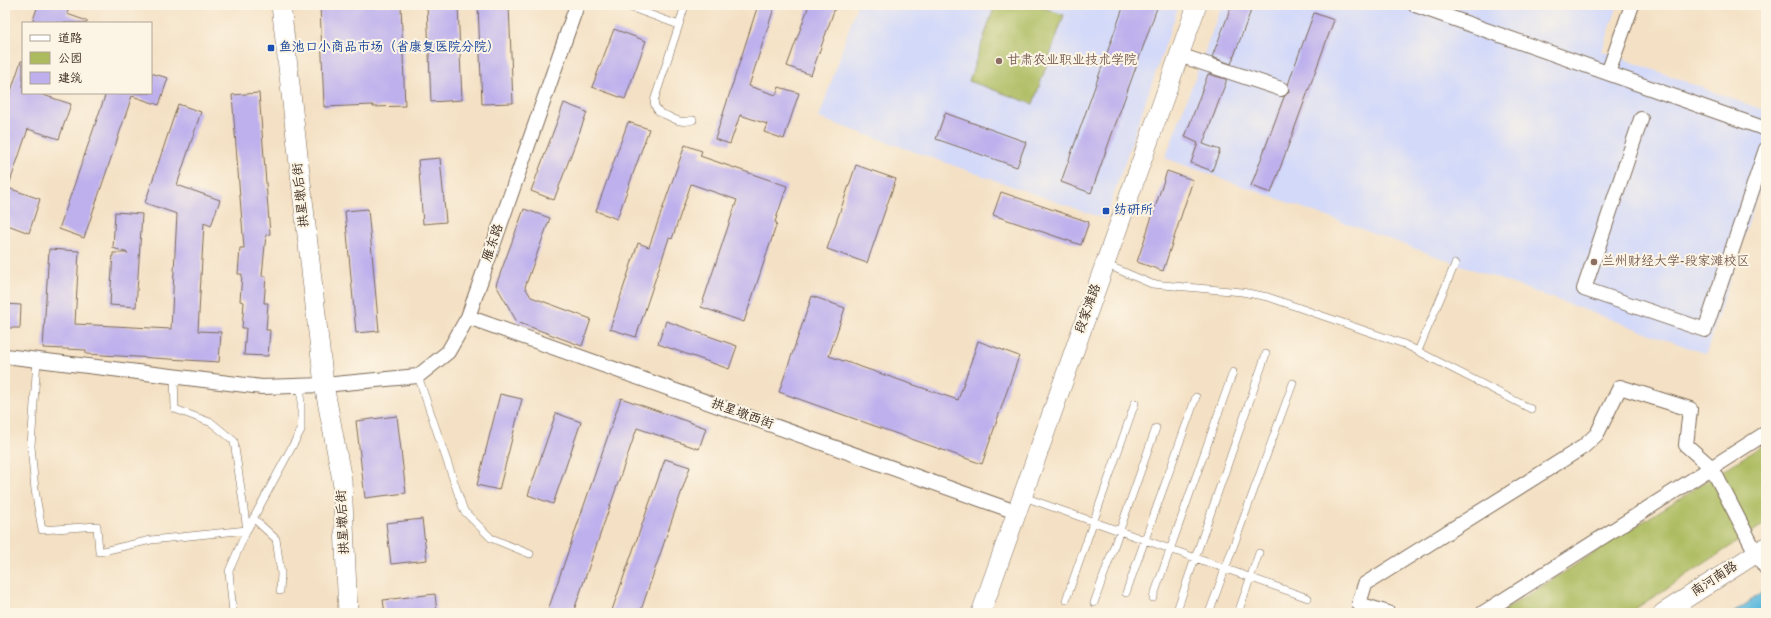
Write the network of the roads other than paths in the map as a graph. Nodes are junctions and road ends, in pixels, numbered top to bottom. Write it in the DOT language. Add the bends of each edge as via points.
graph roads {
  1 [pos="280,5"];
  2 [pos="577,5"];
  3 [pos="624,5"];
  4 [pos="685,5"];
  5 [pos="1197,5"];
  6 [pos="1415,5"];
  7 [pos="1632,5"];
  8 [pos="679,25"];
  9 [pos="1179,55"];
  10 [pos="1608,73"];
  11 [pos="1281,89"];
  12 [pos="1641,119"];
  13 [pos="692,120"];
  14 [pos="1766,129"];
  15 [pos="1766,149"];
  16 [pos="1105,263"];
  17 [pos="1455,264"];
  18 [pos="468,317"];
  19 [pos="1418,351"];
  20 [pos="1266,354"];
  21 [pos="5,356"];
  22 [pos="37,360"];
  23 [pos="1233,372"];
  24 [pos="174,376"];
  25 [pos="418,376"];
  26 [pos="1293,383"];
  27 [pos="324,384"];
  28 [pos="301,386"];
  29 [pos="1196,397"];
  30 [pos="1135,403"];
  31 [pos="1531,409"];
  32 [pos="1156,428"];
  33 [pos="1766,433"];
  34 [pos="1712,468"];
  35 [pos="1019,504"];
  36 [pos="253,518"];
  37 [pos="1093,522"];
  38 [pos="247,530"];
  39 [pos="1120,531"];
  40 [pos="1145,540"];
  41 [pos="1170,549"];
  42 [pos="1259,552"];
  43 [pos="530,554"];
  44 [pos="1763,556"];
  45 [pos="1196,558"];
  46 [pos="1225,568"];
  47 [pos="1250,577"];
  48 [pos="280,591"];
  49 [pos="1126,593"];
  50 [pos="1153,598"];
  51 [pos="1308,598"];
  52 [pos="1066,600"];
  53 [pos="1094,603"];
  54 [pos="233,613"];
  55 [pos="348,613"];
  56 [pos="981,613"];
  57 [pos="1176,613"];
  58 [pos="1208,613"];
  59 [pos="1238,613"];
  60 [pos="1388,613"];
  61 [pos="1483,613"];
  62 [pos="1663,613"];
  1 -- 27 [label="street, 拱星墩后街"];
  2 -- 18 [label="street, 雁东路"];
  3 -- 8 [label="lane"];
  4 -- 8 [label="lane"];
  5 -- 9 [label="street, 段家滩路"];
  6 -- 10 [label="street"];
  7 -- 10 [label="street"];
  8 -- 13 [label="lane" via="654,105 659,113 673,120"];
  9 -- 11 [label="street"];
  9 -- 16 [label="street, 段家滩路"];
  10 -- 14 [label="street"];
  12 -- 15 [label="street" via="1584,289 1705,330"];
  16 -- 19 [label="lane" via="1152,284 1242,292 1268,297"];
  16 -- 35 [label="street, 段家滩路"];
  17 -- 19 [label="lane"];
  18 -- 25 [label="street, 雁东路" via="448,352"];
  18 -- 35 [label="street, 拱星墩西街"];
  19 -- 31 [label="lane"];
  20 -- 45 [label="lane"];
  21 -- 22 [label="street"];
  22 -- 24 [label="street"];
  22 -- 38 [label="lane" via="31,446 42,530 97,526 99,552 151,540"];
  23 -- 41 [label="lane"];
  24 -- 28 [label="street" via="262,387"];
  24 -- 38 [label="lane" via="175,409 212,422 234,441"];
  25 -- 27 [label="street"];
  25 -- 43 [label="lane" via="464,511 490,538"];
  26 -- 46 [label="lane"];
  27 -- 28 [label="street"];
  27 -- 55 [label="street, 拱星墩后街" via="342,480"];
  28 -- 36 [label="lane" via="301,430"];
  29 -- 40 [label="lane"];
  30 -- 37 [label="lane"];
  32 -- 39 [label="lane"];
  33 -- 34 [label="street"];
  34 -- 44 [label="street"];
  34 -- 60 [label="street" via="1686,445 1690,409 1620,387 1597,434 1583,447 1365,584 1359,604"];
  34 -- 61 [label="street"];
  35 -- 37 [label="lane"];
  35 -- 56 [label="street, 段家滩路"];
  36 -- 38 [label="lane"];
  36 -- 48 [label="lane" via="276,539 282,574"];
  37 -- 39 [label="lane"];
  37 -- 52 [label="lane"];
  38 -- 54 [label="lane" via="229,571"];
  39 -- 40 [label="lane"];
  39 -- 53 [label="lane"];
  40 -- 41 [label="lane"];
  40 -- 49 [label="lane"];
  41 -- 45 [label="lane"];
  41 -- 50 [label="lane"];
  42 -- 47 [label="lane"];
  44 -- 62 [label="street, 南河南路"];
  45 -- 46 [label="lane"];
  45 -- 57 [label="lane"];
  46 -- 47 [label="lane"];
  46 -- 58 [label="lane"];
  47 -- 51 [label="lane"];
  47 -- 59 [label="lane"];
}
